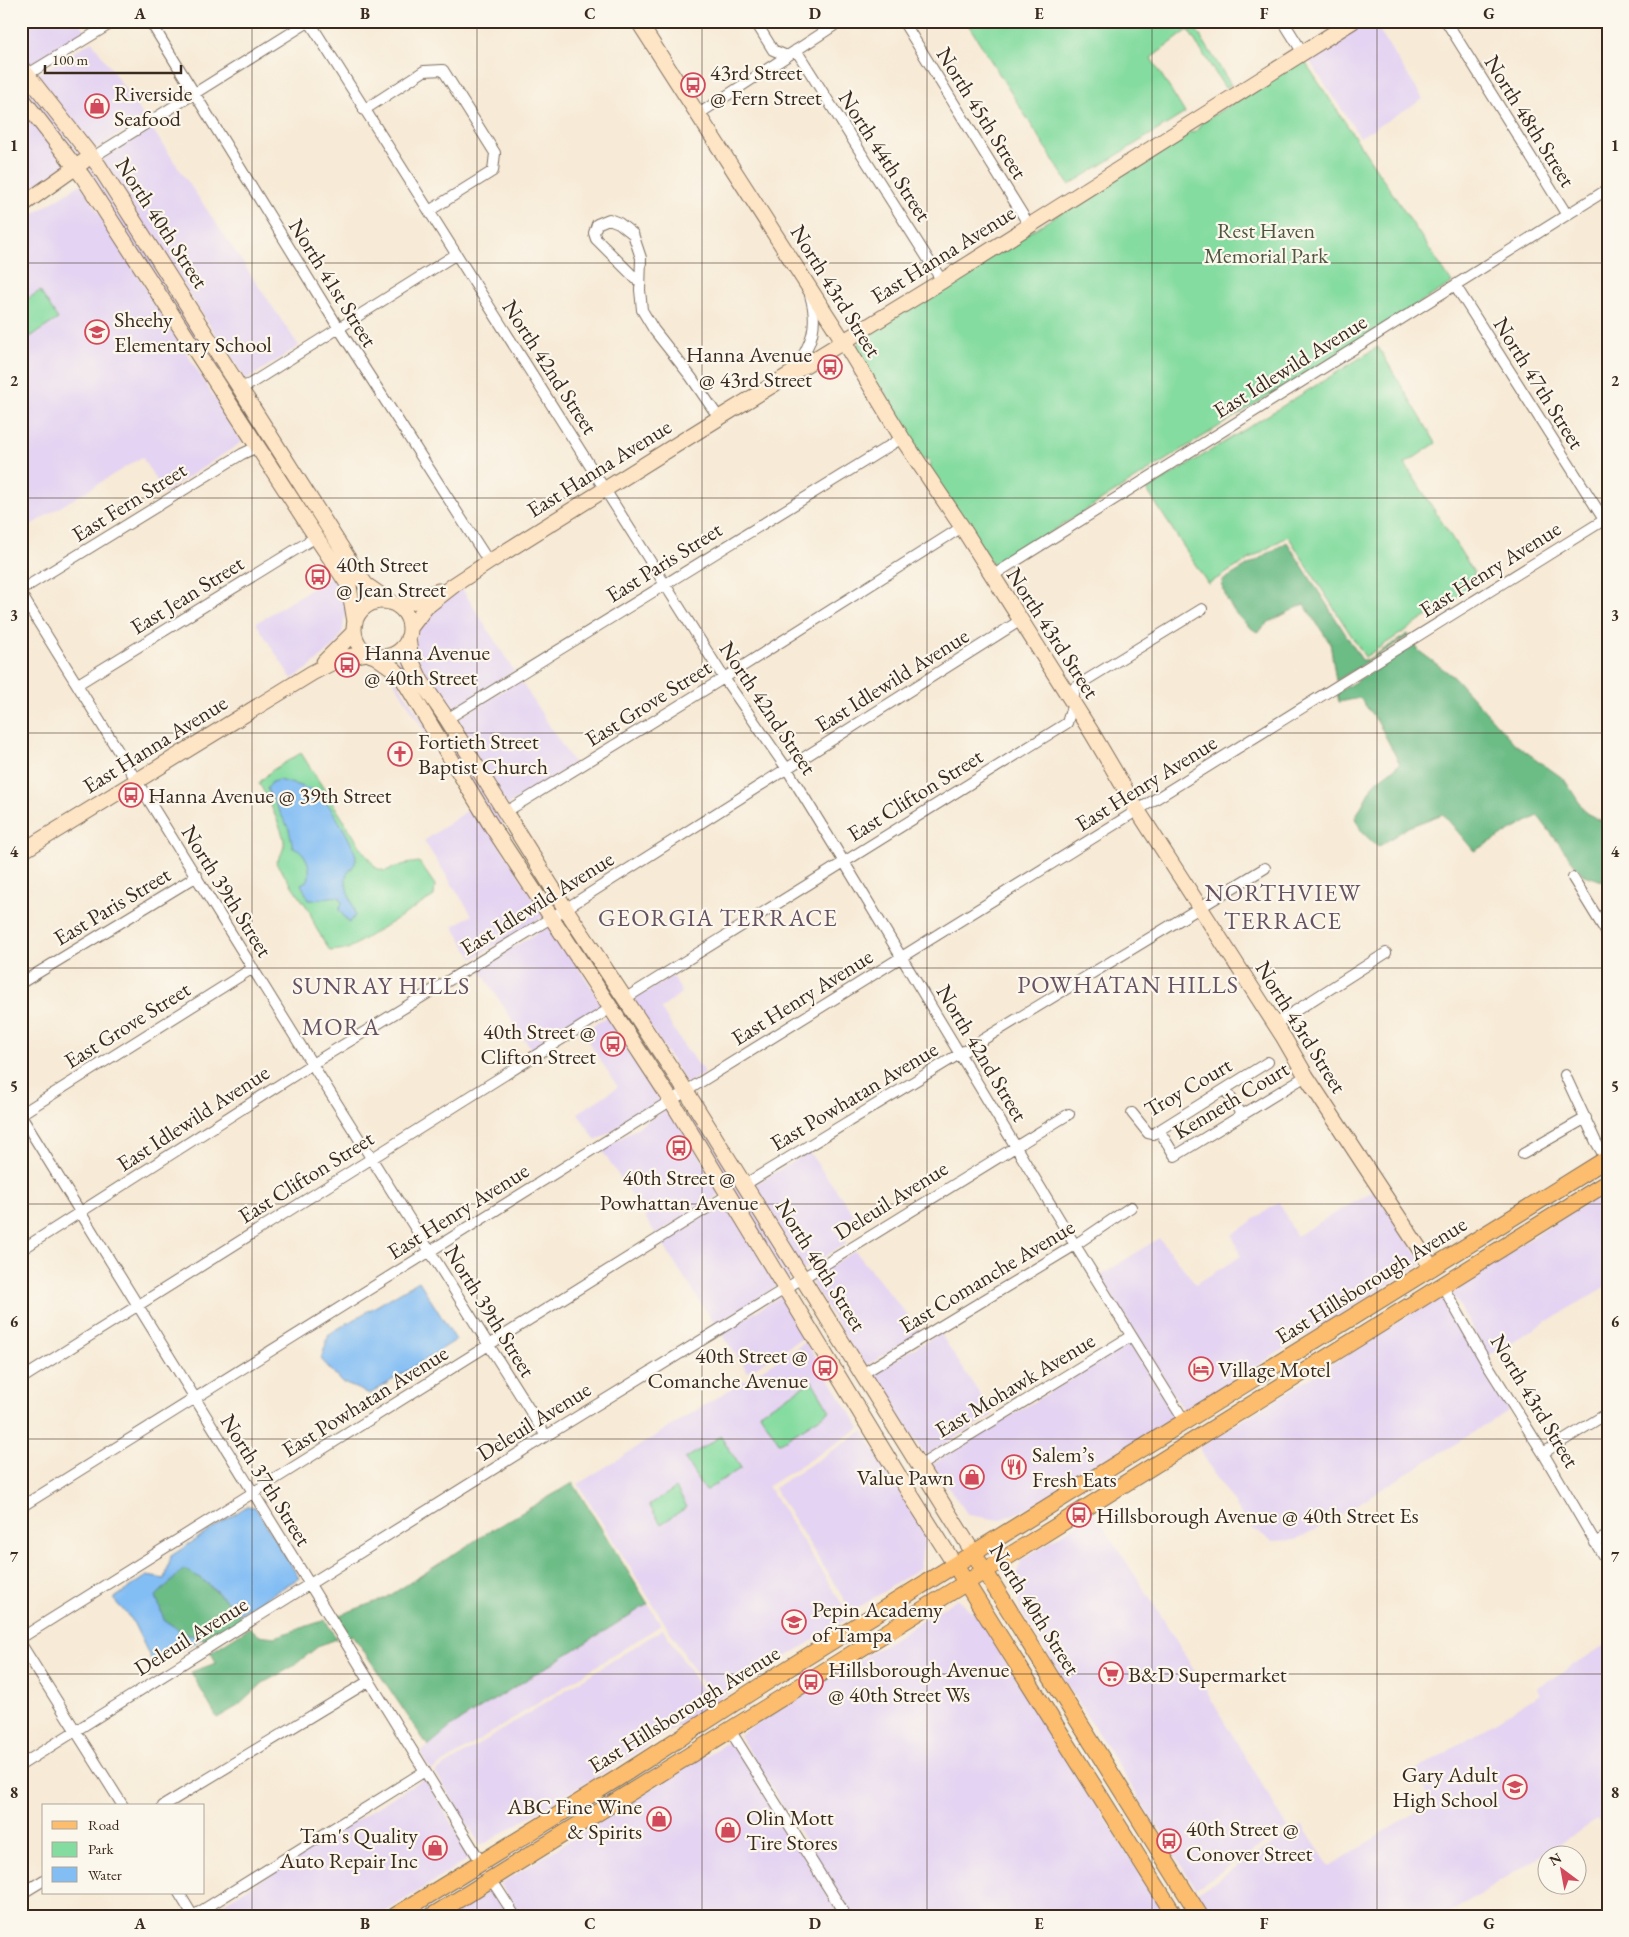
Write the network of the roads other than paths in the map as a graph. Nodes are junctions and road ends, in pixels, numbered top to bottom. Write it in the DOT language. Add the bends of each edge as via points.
graph roads {
  1 [pos="115,21"];
  2 [pos="150,21"];
  3 [pos="309,21"];
  4 [pos="638,21"];
  5 [pos="755,21"];
  6 [pos="841,21"];
  7 [pos="902,21"];
  8 [pos="1283,21"];
  9 [pos="1353,21"];
  10 [pos="1446,21"];
  11 [pos="796,50"];
  12 [pos="1303,53"];
  13 [pos="787,56"];
  14 [pos="24,71"];
  15 [pos="194,95"];
  16 [pos="21,97"];
  17 [pos="364,110"];
  18 [pos="697,115"];
  19 [pos="93,157"];
  20 [pos="75,167"];
  21 [pos="1608,189"];
  22 [pos="21,206"];
  23 [pos="428,211"];
  24 [pos="1567,215"];
  25 [pos="1029,225"];
  26 [pos="455,255"];
  27 [pos="942,281"];
  28 [pos="640,283"];
  29 [pos="806,284"];
  30 [pos="1455,285"];
  31 [pos="338,327"];
  32 [pos="844,342"];
  33 [pos="790,374"];
  34 [pos="240,388"];
  35 [pos="719,418"];
  36 [pos="902,438"];
  37 [pos="257,447"];
  38 [pos="296,475"];
  39 [pos="606,490"];
  40 [pos="1606,524"];
  41 [pos="962,527"];
  42 [pos="316,537"];
  43 [pos="489,562"];
  44 [pos="992,576"];
  45 [pos="665,583"];
  46 [pos="454,585"];
  47 [pos="21,590"];
  48 [pos="21,594"];
  49 [pos="396,605"];
  50 [pos="1202,609"];
  51 [pos="1021,620"];
  52 [pos="354,627"];
  53 [pos="409,633"];
  54 [pos="371,655"];
  55 [pos="312,673"];
  56 [pos="724,678"];
  57 [pos="78,684"];
  58 [pos="1073,704"];
  59 [pos="447,719"];
  60 [pos="786,769"];
  61 [pos="136,780"];
  62 [pos="1138,811"];
  63 [pos="504,813"];
  64 [pos="21,852"];
  65 [pos="844,862"];
  66 [pos="1265,868"];
  67 [pos="197,876"];
  68 [pos="1573,878"];
  69 [pos="565,908"];
  70 [pos="1199,908"];
  71 [pos="551,918"];
  72 [pos="1608,935"];
  73 [pos="1386,954"];
  74 [pos="902,957"];
  75 [pos="253,968"];
  76 [pos="21,983"];
  77 [pos="626,998"];
  78 [pos="611,1008"];
  79 [pos="1275,1024"];
  80 [pos="960,1054"];
  81 [pos="1268,1062"];
  82 [pos="312,1064"];
  83 [pos="1565,1074"];
  84 [pos="1306,1076"];
  85 [pos="1226,1089"];
  86 [pos="686,1091"];
  87 [pos="671,1100"];
  88 [pos="1132,1113"];
  89 [pos="1069,1114"];
  90 [pos="1242,1114"];
  91 [pos="21,1115"];
  92 [pos="1586,1118"];
  93 [pos="1159,1130"];
  94 [pos="1016,1146"];
  95 [pos="1523,1154"];
  96 [pos="371,1158"];
  97 [pos="1607,1158"];
  98 [pos="1608,1182"];
  99 [pos="744,1185"];
  100 [pos="728,1195"];
  101 [pos="1131,1207"];
  102 [pos="80,1212"];
  103 [pos="1075,1245"];
  104 [pos="21,1250"];
  105 [pos="430,1251"];
  106 [pos="1457,1252"];
  107 [pos="1432,1268"];
  108 [pos="802,1277"];
  109 [pos="1442,1285"];
  110 [pos="786,1287"];
  111 [pos="1415,1302"];
  112 [pos="137,1306"];
  113 [pos="1131,1336"];
  114 [pos="489,1345"];
  115 [pos="862,1374"];
  116 [pos="21,1379"];
  117 [pos="194,1399"];
  118 [pos="1608,1413"];
  119 [pos="1185,1422"];
  120 [pos="546,1436"];
  121 [pos="1543,1453"];
  122 [pos="919,1466"];
  123 [pos="252,1494"];
  124 [pos="21,1507"];
  125 [pos="1608,1535"];
  126 [pos="1595,1543"];
  127 [pos="974,1554"];
  128 [pos="1608,1564"];
  129 [pos="955,1565"];
  130 [pos="984,1571"];
  131 [pos="966,1582"];
  132 [pos="308,1584"];
  133 [pos="21,1638"];
  134 [pos="21,1644"];
  135 [pos="369,1681"];
  136 [pos="751,1692"];
  137 [pos="730,1730"];
  138 [pos="75,1731"];
  139 [pos="21,1765"];
  140 [pos="631,1770"];
  141 [pos="426,1771"];
  142 [pos="625,1794"];
  143 [pos="122,1804"];
  144 [pos="166,1804"];
  145 [pos="520,1838"];
  146 [pos="480,1862"];
  147 [pos="491,1879"];
  148 [pos="42,1881"];
  149 [pos="21,1894"];
  150 [pos="180,1894"];
  151 [pos="456,1901"];
  152 [pos="1198,1915"];
  153 [pos="193,1916"];
  154 [pos="395,1916"];
  155 [pos="432,1916"];
  156 [pos="515,1916"];
  157 [pos="846,1916"];
  158 [pos="1175,1916"];
  1 -- 14 [label="street"];
  2 -- 15 [label="street, North 41st Street"];
  3 -- 15 [label="street"];
  3 -- 17 [label="street, North 42nd Street"];
  4 -- 18 [label="main road, North 43rd Street"];
  5 -- 13 [label="street" via="773,50"];
  6 -- 11 [label="street"];
  7 -- 25 [label="street, North 45th Street"];
  8 -- 12 [label="street"];
  9 -- 12 [label="main road, East Hanna Avenue"];
  10 -- 24 [label="street, North 48th Street"];
  11 -- 13 [label="street"];
  11 -- 27 [label="street, North 44th Street"];
  12 -- 25 [label="main road, East Hanna Avenue"];
  13 -- 18 [label="street"];
  14 -- 19 [label="main road, North 40th Street"];
  15 -- 19 [label="street"];
  15 -- 31 [label="street, North 41st Street"];
  16 -- 20 [label="main road, North 40th Street"];
  17 -- 23 [label="street, North 42nd Street"];
  17 -- 23 [label="street" via="424,71 443,70 495,153 493,171"];
  18 -- 29 [label="main road, North 43rd Street"];
  19 -- 20 [label="main road"];
  19 -- 34 [label="main road, North 40th Street"];
  20 -- 22 [label="main road"];
  20 -- 37 [label="main road, North 40th Street"];
  21 -- 24 [label="street, East Idlewild Avenue"];
  23 -- 26 [label="street, North 42nd Street"];
  24 -- 30 [label="street, East Idlewild Avenue"];
  25 -- 27 [label="main road, East Hanna Avenue"];
  26 -- 31 [label="street"];
  26 -- 39 [label="street, North 42nd Street"];
  27 -- 32 [label="main road, East Hanna Avenue"];
  28 -- 28 [label="street" via="641,258 633,234 619,222 609,219 597,224 596,240"];
  28 -- 35 [label="street" via="642,310"];
  29 -- 32 [label="main road, North 43rd Street"];
  29 -- 33 [label="street" via="813,306 814,325 803,357"];
  30 -- 40 [label="street, North 47th Street"];
  30 -- 44 [label="street, East Idlewild Avenue"];
  31 -- 34 [label="street"];
  31 -- 43 [label="street, North 41st Street"];
  32 -- 33 [label="main road, East Hanna Avenue"];
  32 -- 36 [label="main road, North 43rd Street"];
  33 -- 35 [label="main road, East Hanna Avenue"];
  34 -- 38 [label="main road, North 40th Street"];
  35 -- 39 [label="main road, East Hanna Avenue"];
  36 -- 41 [label="main road, North 43rd Street"];
  36 -- 45 [label="street, East Paris Street"];
  37 -- 38 [label="main road" via="274,455 285,469"];
  37 -- 42 [label="main road, North 40th Street"];
  37 -- 47 [label="street, East Fern Street"];
  38 -- 49 [label="main road, North 40th Street" via="364,582"];
  39 -- 43 [label="main road, East Hanna Avenue"];
  39 -- 45 [label="street, North 42nd Street"];
  40 -- 62 [label="street, East Henry Avenue"];
  41 -- 44 [label="main road, North 43rd Street"];
  41 -- 56 [label="street, East Grove Street"];
  42 -- 52 [label="main road, North 40th Street" via="349,586"];
  42 -- 57 [label="street, East Jean Street"];
  43 -- 46 [label="main road, East Hanna Avenue"];
  44 -- 51 [label="main road, North 43rd Street"];
  45 -- 56 [label="street, North 42nd Street"];
  45 -- 59 [label="street, East Paris Street"];
  46 -- 49 [label="main road, East Hanna Avenue"];
  46 -- 53 [label="main road, East Hanna Avenue" via="426,607"];
  48 -- 57 [label="street, North 39th Street"];
  49 -- 52 [label="main road" via="369,604"];
  49 -- 53 [label="main road" via="408,620"];
  50 -- 58 [label="street, East Clifton Street" via="1075,687"];
  51 -- 58 [label="main road, North 43rd Street"];
  51 -- 60 [label="street, East Idlewild Avenue"];
  52 -- 54 [label="main road" via="361,648"];
  52 -- 55 [label="main road, East Hanna Avenue"];
  53 -- 54 [label="main road" via="397,652 390,656"];
  53 -- 59 [label="main road, North 40th Street" via="411,660 416,672"];
  54 -- 55 [label="main road, East Hanna Avenue" via="341,658"];
  54 -- 71 [label="main road, North 40th Street" via="403,679"];
  55 -- 61 [label="main road, East Hanna Avenue"];
  56 -- 60 [label="street, North 42nd Street"];
  56 -- 63 [label="street, East Grove Street"];
  57 -- 61 [label="street, North 39th Street"];
  58 -- 62 [label="main road, North 43rd Street"];
  58 -- 65 [label="street, East Clifton Street" via="1067,723"];
  59 -- 63 [label="main road, North 40th Street"];
  60 -- 65 [label="street, North 42nd Street"];
  60 -- 69 [label="street, East Idlewild Avenue"];
  61 -- 64 [label="main road, East Hanna Avenue"];
  61 -- 67 [label="street, North 39th Street"];
  62 -- 70 [label="main road, North 43rd Street"];
  62 -- 74 [label="street, East Henry Avenue"];
  63 -- 69 [label="main road, North 40th Street"];
  65 -- 74 [label="street, North 42nd Street"];
  65 -- 77 [label="street, East Clifton Street"];
  66 -- 70 [label="street, East Powhatan Avenue"];
  67 -- 75 [label="street, North 39th Street"];
  67 -- 76 [label="street, East Paris Street"];
  68 -- 72 [label="street"];
  69 -- 71 [label="street, East Idlewild Avenue"];
  69 -- 77 [label="main road, North 40th Street"];
  70 -- 79 [label="main road, North 43rd Street"];
  70 -- 80 [label="street, East Powhatan Avenue"];
  71 -- 78 [label="main road, North 40th Street"];
  71 -- 82 [label="street, East Idlewild Avenue"];
  73 -- 79 [label="street"];
  74 -- 80 [label="street, North 42nd Street"];
  74 -- 86 [label="street, East Henry Avenue"];
  75 -- 82 [label="street, North 39th Street"];
  75 -- 91 [label="street, East Grove Street"];
  77 -- 86 [label="main road, North 40th Street"];
  78 -- 87 [label="main road, North 40th Street"];
  78 -- 96 [label="street, East Clifton Street"];
  79 -- 84 [label="main road, North 43rd Street"];
  80 -- 94 [label="street, North 42nd Street"];
  80 -- 99 [label="street, East Powhatan Avenue"];
  81 -- 85 [label="street, Troy Court"];
  82 -- 96 [label="street, North 39th Street"];
  82 -- 102 [label="street, East Idlewild Avenue"];
  83 -- 92 [label="street"];
  84 -- 90 [label="street, Kenneth Court"];
  84 -- 107 [label="main road, North 43rd Street"];
  85 -- 90 [label="street"];
  85 -- 93 [label="street, Troy Court"];
  86 -- 87 [label="street, East Henry Avenue"];
  86 -- 99 [label="main road, North 40th Street"];
  87 -- 100 [label="main road, North 40th Street"];
  87 -- 105 [label="street, East Henry Avenue"];
  88 -- 93 [label="street, Troy Court" via="1148,1134"];
  89 -- 94 [label="street, Deleuil Avenue"];
  90 -- 93 [label="street, Kenneth Court" via="1175,1156"];
  91 -- 102 [label="street, North 37th Street"];
  92 -- 95 [label="street"];
  92 -- 97 [label="street"];
  94 -- 103 [label="street, North 42nd Street"];
  94 -- 108 [label="street, Deleuil Avenue"];
  96 -- 105 [label="street, North 39th Street"];
  96 -- 112 [label="street, East Clifton Street"];
  97 -- 106 [label="main road, East Hillsborough Avenue"];
  98 -- 109 [label="main road, East Hillsborough Avenue"];
  99 -- 108 [label="main road, North 40th Street"];
  100 -- 110 [label="main road, North 40th Street"];
  100 -- 114 [label="street, East Powhatan Avenue"];
  101 -- 103 [label="street, East Comanche Avenue"];
  102 -- 104 [label="street, East Idlewild Avenue"];
  102 -- 112 [label="street, North 37th Street"];
  103 -- 113 [label="street, North 42nd Street"];
  103 -- 115 [label="street, East Comanche Avenue"];
  105 -- 114 [label="street, North 39th Street"];
  105 -- 117 [label="street, East Henry Avenue"];
  106 -- 107 [label="main road, East Hillsborough Avenue"];
  106 -- 109 [label="main road" via="1455,1264 1442,1271"];
  107 -- 111 [label="main road" via="1430,1279 1418,1286"];
  107 -- 119 [label="main road, East Hillsborough Avenue"];
  108 -- 110 [label="street, Deleuil Avenue"];
  108 -- 115 [label="main road, North 40th Street"];
  109 -- 111 [label="main road, East Hillsborough Avenue"];
  109 -- 121 [label="street, North 43rd Street"];
  110 -- 120 [label="street, Deleuil Avenue"];
  110 -- 129 [label="main road, North 40th Street"];
  111 -- 130 [label="main road, East Hillsborough Avenue"];
  112 -- 116 [label="street, East Clifton Street"];
  112 -- 117 [label="street, North 37th Street"];
  113 -- 119 [label="street, North 42nd Street"];
  113 -- 122 [label="street, East Mohawk Avenue"];
  114 -- 120 [label="street, North 39th Street"];
  114 -- 123 [label="street, East Powhatan Avenue"];
  115 -- 122 [label="main road, North 40th Street"];
  117 -- 123 [label="street, North 37th Street"];
  117 -- 124 [label="street, East Henry Avenue"];
  118 -- 121 [label="street"];
  119 -- 127 [label="main road, East Hillsborough Avenue"];
  120 -- 132 [label="street, Deleuil Avenue"];
  121 -- 126 [label="street, North 43rd Street"];
  122 -- 127 [label="main road, North 40th Street"];
  123 -- 132 [label="street, North 37th Street"];
  123 -- 133 [label="street, East Powhatan Avenue"];
  125 -- 126 [label="street"];
  126 -- 128 [label="street, North 43rd Street"];
  127 -- 129 [label="main road, East Hillsborough Avenue"];
  127 -- 130 [label="main road, North 40th Street"];
  129 -- 131 [label="main road, North 40th Street"];
  129 -- 136 [label="main road, East Hillsborough Avenue"];
  130 -- 131 [label="main road, East Hillsborough Avenue"];
  130 -- 152 [label="main road, North 40th Street"];
  131 -- 137 [label="main road, East Hillsborough Avenue"];
  131 -- 158 [label="main road, North 40th Street"];
  132 -- 135 [label="street, North 37th Street"];
  132 -- 138 [label="street, Deleuil Avenue"];
  134 -- 138 [label="street"];
  135 -- 141 [label="street, North 37th Street"];
  135 -- 144 [label="street"];
  136 -- 137 [label="main road" via="738,1709"];
  136 -- 140 [label="main road, East Hillsborough Avenue"];
  137 -- 142 [label="main road, East Hillsborough Avenue"];
  137 -- 157 [label="street"];
  138 -- 139 [label="street, Deleuil Avenue"];
  138 -- 143 [label="street"];
  140 -- 142 [label="main road"];
  140 -- 145 [label="main road, East Hillsborough Avenue"];
  141 -- 146 [label="street, North 37th Street"];
  141 -- 153 [label="street"];
  142 -- 147 [label="main road, East Hillsborough Avenue"];
  145 -- 146 [label="main road, East Hillsborough Avenue"];
  145 -- 147 [label="main road" via="515,1850 501,1861"];
  146 -- 151 [label="main road" via="472,1882"];
  146 -- 154 [label="main road, East Hillsborough Avenue"];
  147 -- 151 [label="main road, East Hillsborough Avenue"];
  147 -- 156 [label="street"];
  148 -- 149 [label="street"];
  150 -- 153 [label="street"];
  151 -- 155 [label="main road, East Hillsborough Avenue"];
}
